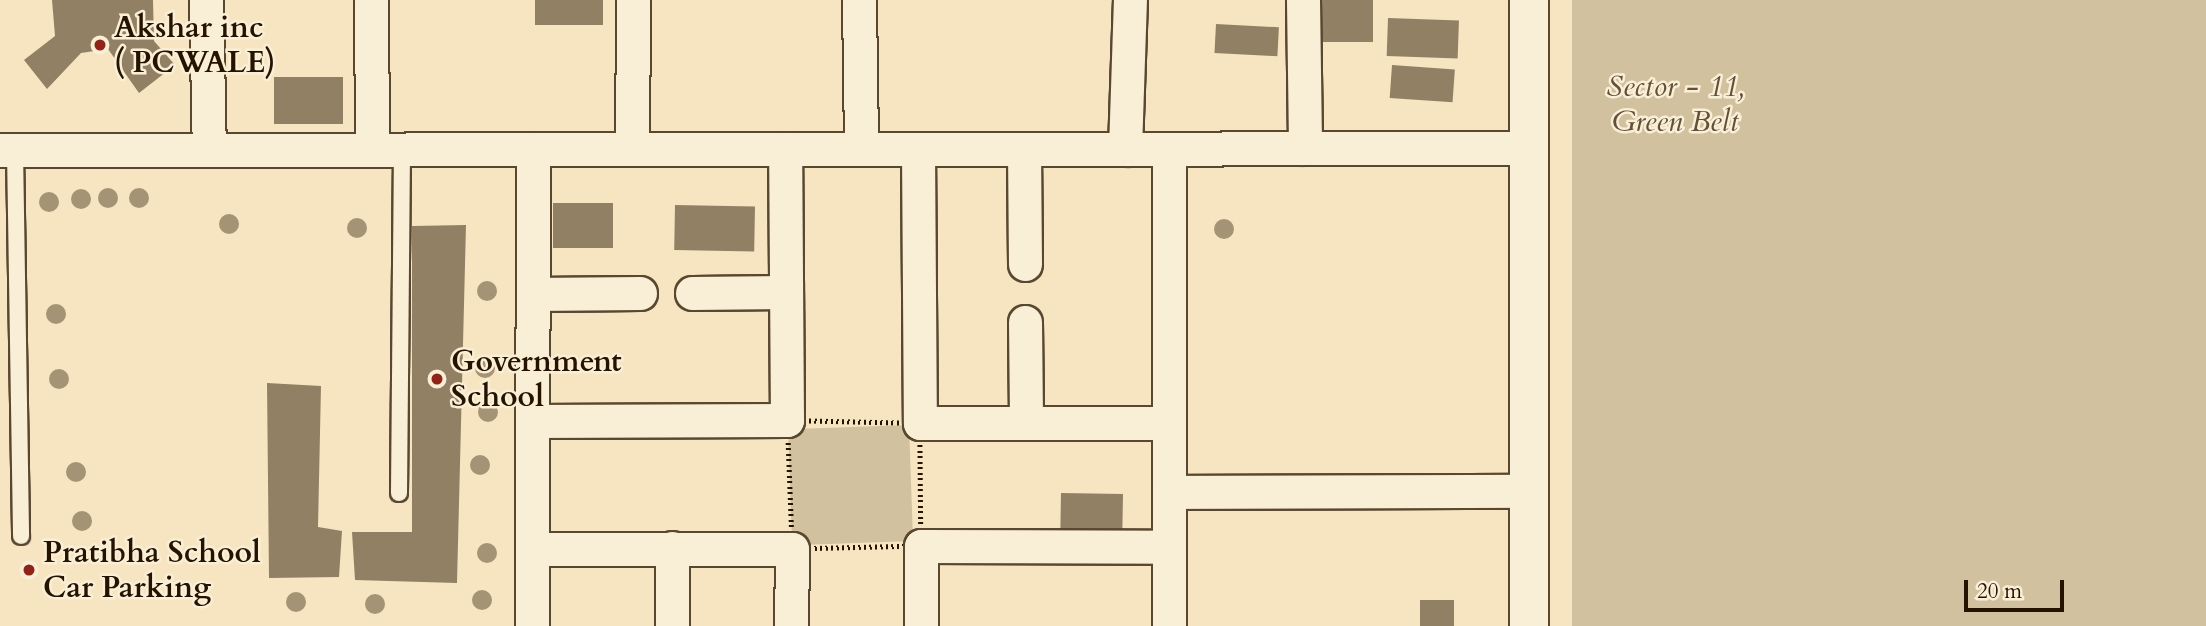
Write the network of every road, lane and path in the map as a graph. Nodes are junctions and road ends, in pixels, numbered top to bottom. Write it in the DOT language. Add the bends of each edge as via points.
graph roads {
  1 [pos="206,0"];
  2 [pos="371,0"];
  3 [pos="633,0"];
  4 [pos="859,0"];
  5 [pos="1130,0"];
  6 [pos="1303,0"];
  7 [pos="1529,0"];
  8 [pos="1305,148"];
  9 [pos="1529,148"];
  10 [pos="387,149"];
  11 [pos="533,149"];
  12 [pos="632,149"];
  13 [pos="785,149"];
  14 [pos="861,149"];
  15 [pos="918,149"];
  16 [pos="1024,149"];
  17 [pos="1125,149"];
  18 [pos="1168,149"];
  19 [pos="7,150"];
  20 [pos="209,150"];
  21 [pos="1025,264"];
  22 [pos="786,292"];
  23 [pos="640,293"];
  24 [pos="692,293"];
  25 [pos="533,294"];
  26 [pos="1025,322"];
  27 [pos="787,420"];
  28 [pos="532,421"];
  29 [pos="920,423"];
  30 [pos="1026,423"];
  31 [pos="1169,423"];
  32 [pos="1528,491"];
  33 [pos="1169,492"];
  34 [pos="399,493"];
  35 [pos="21,536"];
  36 [pos="921,546"];
  37 [pos="1169,547"];
  38 [pos="672,548"];
  39 [pos="532,549"];
  40 [pos="792,549"];
  41 [pos="531,626"];
  42 [pos="672,626"];
  43 [pos="791,626"];
  44 [pos="921,626"];
  45 [pos="1169,626"];
  46 [pos="1529,626"];
  1 -- 20 [label="street"];
  2 -- 10 [label="street"];
  3 -- 12 [label="street"];
  4 -- 14 [label="street"];
  5 -- 17 [label="street"];
  6 -- 8 [label="street"];
  7 -- 9 [label="street"];
  8 -- 9 [label="street"];
  8 -- 18 [label="street"];
  9 -- 32 [label="street"];
  10 -- 11 [label="street"];
  10 -- 20 [label="street"];
  10 -- 34 [label="lane"];
  11 -- 12 [label="street"];
  11 -- 25 [label="street"];
  12 -- 13 [label="street"];
  13 -- 14 [label="street"];
  13 -- 22 [label="street"];
  14 -- 15 [label="street"];
  15 -- 16 [label="street"];
  15 -- 29 [label="street"];
  16 -- 17 [label="street"];
  16 -- 21 [label="street"];
  17 -- 18 [label="street"];
  18 -- 31 [label="street"];
  19 -- 20 [label="street"];
  19 -- 35 [label="lane"];
  22 -- 24 [label="street"];
  22 -- 27 [label="street"];
  23 -- 25 [label="street"];
  25 -- 28 [label="street"];
  26 -- 30 [label="street"];
  27 -- 28 [label="street"];
  27 -- 29 [label="path"];
  27 -- 40 [label="path"];
  28 -- 39 [label="street"];
  29 -- 30 [label="street"];
  29 -- 36 [label="path"];
  30 -- 31 [label="street"];
  31 -- 33 [label="street"];
  32 -- 33 [label="street"];
  32 -- 46 [label="street"];
  33 -- 37 [label="street"];
  36 -- 37 [label="street"];
  36 -- 40 [label="path"];
  36 -- 44 [label="street"];
  37 -- 45 [label="street"];
  38 -- 39 [label="street"];
  38 -- 40 [label="street"];
  38 -- 42 [label="street"];
  39 -- 41 [label="street"];
  40 -- 43 [label="street"];
}
